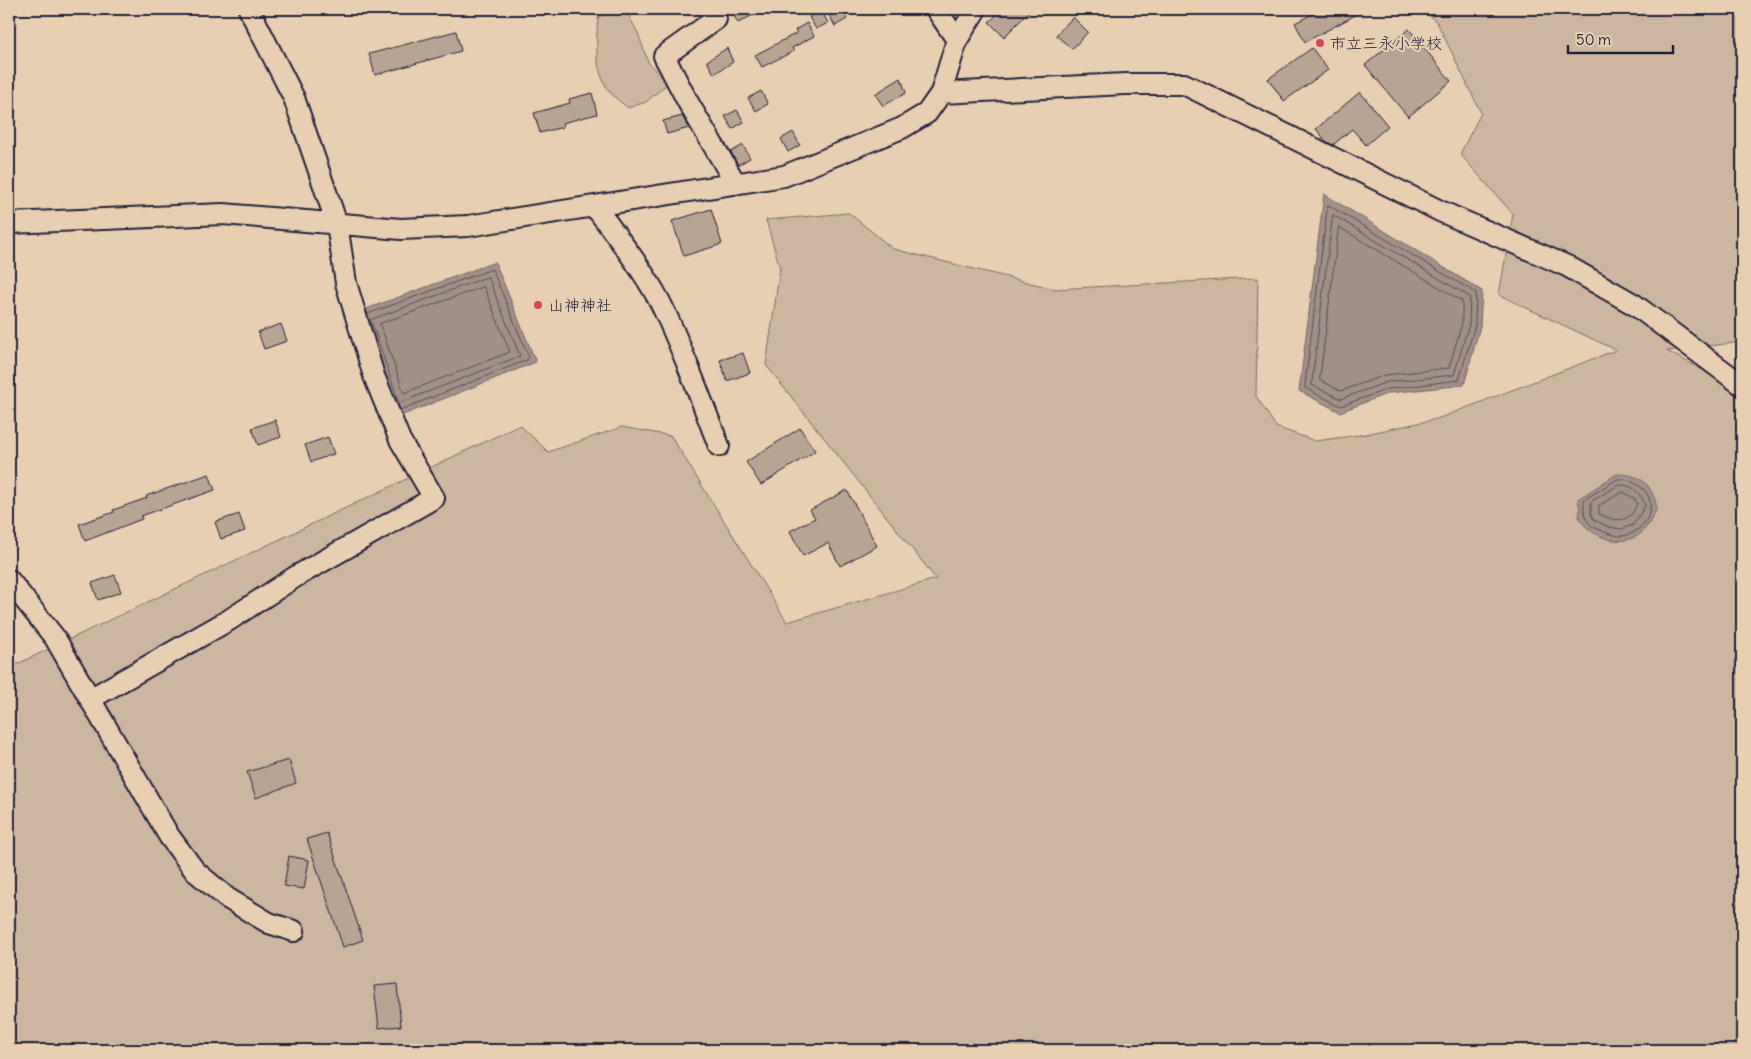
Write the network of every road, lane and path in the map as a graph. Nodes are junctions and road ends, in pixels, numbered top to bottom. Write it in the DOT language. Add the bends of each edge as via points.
graph roads {
  1 [pos="249,9"];
  2 [pos="708,9"];
  3 [pos="936,9"];
  4 [pos="976,9"];
  5 [pos="957,40"];
  6 [pos="941,93"];
  7 [pos="736,184"];
  8 [pos="596,208"];
  9 [pos="9,223"];
  10 [pos="337,224"];
  11 [pos="1742,385"];
  12 [pos="719,446"];
  13 [pos="9,580"];
  14 [pos="90,699"];
  15 [pos="294,931"];
  1 -- 10 [label="street" via="294,98"];
  2 -- 7 [label="street" via="716,19 664,56"];
  3 -- 5 [label="street"];
  4 -- 5 [label="street"];
  5 -- 6 [label="street"];
  6 -- 7 [label="street" via="927,113 902,128 784,176"];
  6 -- 11 [label="street" via="1184,84 1440,211 1567,266 1635,305"];
  7 -- 8 [label="street"];
  8 -- 10 [label="street" via="468,226 401,229"];
  8 -- 12 [label="street" via="659,301"];
  9 -- 10 [label="street" via="223,214"];
  10 -- 14 [label="street" via="346,283 374,376 400,440 434,498"];
  13 -- 14 [label="street" via="55,638"];
  14 -- 15 [label="street" via="169,836 195,870 227,898 269,923"];
}
